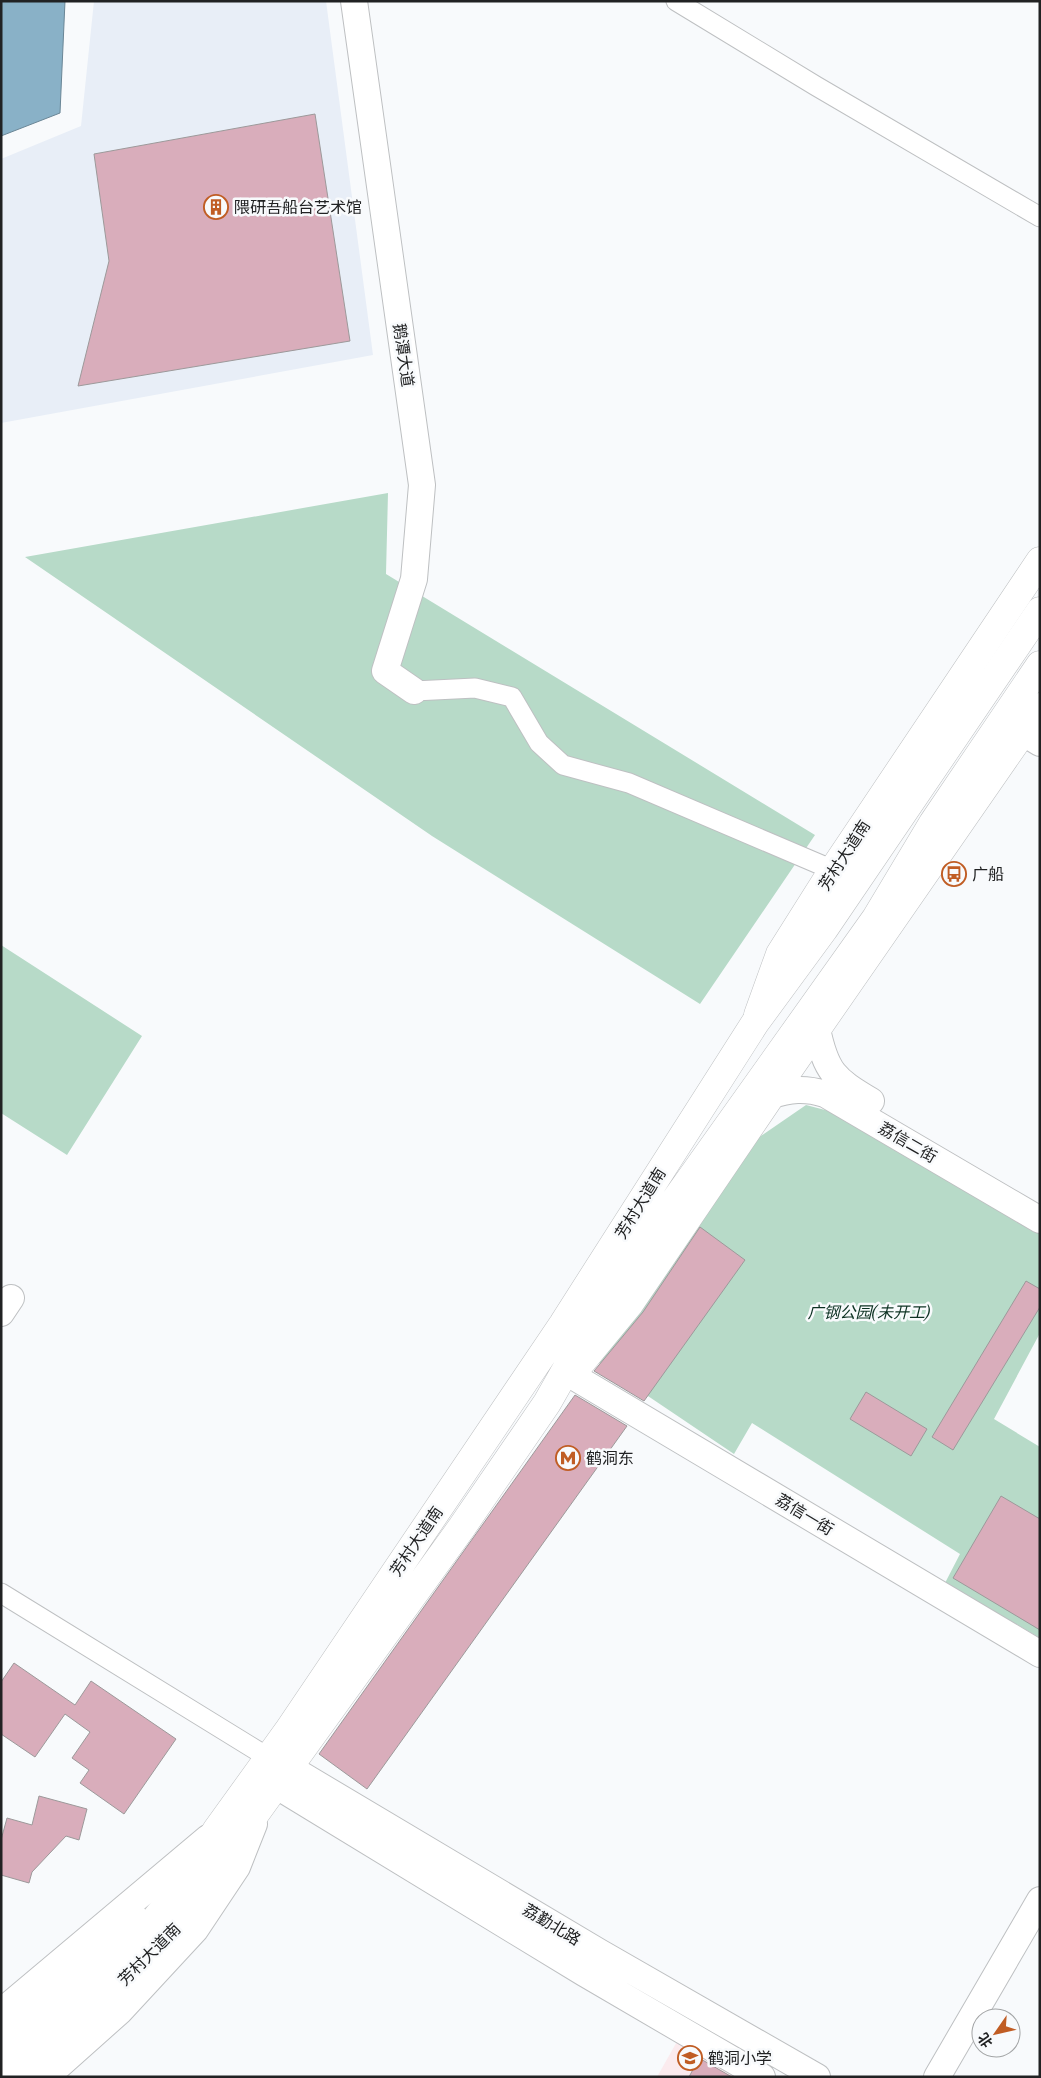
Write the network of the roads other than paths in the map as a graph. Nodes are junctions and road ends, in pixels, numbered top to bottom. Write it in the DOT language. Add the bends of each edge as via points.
graph roads {
  1 [pos="354,1"];
  2 [pos="676,1"];
  3 [pos="1040,217"];
  4 [pos="1040,561"];
  5 [pos="1040,611"];
  6 [pos="1037,670"];
  7 [pos="414,691"];
  8 [pos="1040,707"];
  9 [pos="1031,738"];
  10 [pos="833,870"];
  11 [pos="755,1023"];
  12 [pos="817,1028"];
  13 [pos="770,1096"];
  14 [pos="1040,1200"];
  15 [pos="1040,1220"];
  16 [pos="570,1375"];
  17 [pos="547,1403"];
  18 [pos="1,1593"];
  19 [pos="1040,1654"];
  20 [pos="278,1771"];
  21 [pos="259,1810"];
  22 [pos="216,1832"];
  23 [pos="1040,1900"];
  24 [pos="1,2012"];
  25 [pos="1,2035"];
  26 [pos="1,2061"];
  27 [pos="15,2077"];
  28 [pos="46,2077"];
  29 [pos="762,2077"];
  30 [pos="817,2077"];
  31 [pos="937,2077"];
  1 -- 7 [label="street, 鹅潭大道" via="422,485 414,578 385,671"];
  2 -- 3 [label="street"];
  4 -- 10 [label="main road, 芳村大道南"];
  5 -- 11 [label="main road" via="824,929"];
  6 -- 17 [label="main road" via="933,823 876,918 612,1289"];
  7 -- 10 [label="street" via="476,688 512,696 539,743 563,765 629,783"];
  8 -- 9 [label="main road, 芳村大道南"];
  9 -- 12 [label="main road, 芳村大道南"];
  10 -- 11 [label="main road, 芳村大道南" via="780,954"];
  11 -- 20 [label="main road, 芳村大道南"];
  12 -- 13 [label="main road, 芳村大道南"];
  12 -- 14 [label="street, 荔信二街" via="828,1066 846,1086"];
  13 -- 15 [label="street, 荔信二街" via="793,1089 825,1094"];
  13 -- 16 [label="main road, 芳村大道南" via="630,1303"];
  16 -- 17 [label="main road, 芳村大道南"];
  16 -- 19 [label="street, 荔信一街"];
  17 -- 20 [label="main road, 芳村大道南" via="462,1527"];
  18 -- 20 [label="street"];
  20 -- 21 [label="main road, 芳村大道南"];
  20 -- 22 [label="main road, 芳村大道南"];
  20 -- 29 [label="street, 荔勤北路" via="584,1973"];
  20 -- 30 [label="street, 荔勤北路"];
  21 -- 27 [label="main road, 芳村大道南" via="174,1930"];
  21 -- 28 [label="street, 芳村大道南" via="237,1866 194,1930 120,2011"];
  22 -- 24 [label="street, 芳村大道南"];
  22 -- 25 [label="main road" via="134,1917"];
  22 -- 26 [label="main road, 芳村大道南" via="182,1886 142,1934 98,1978"];
  23 -- 31 [label="street"];
}
